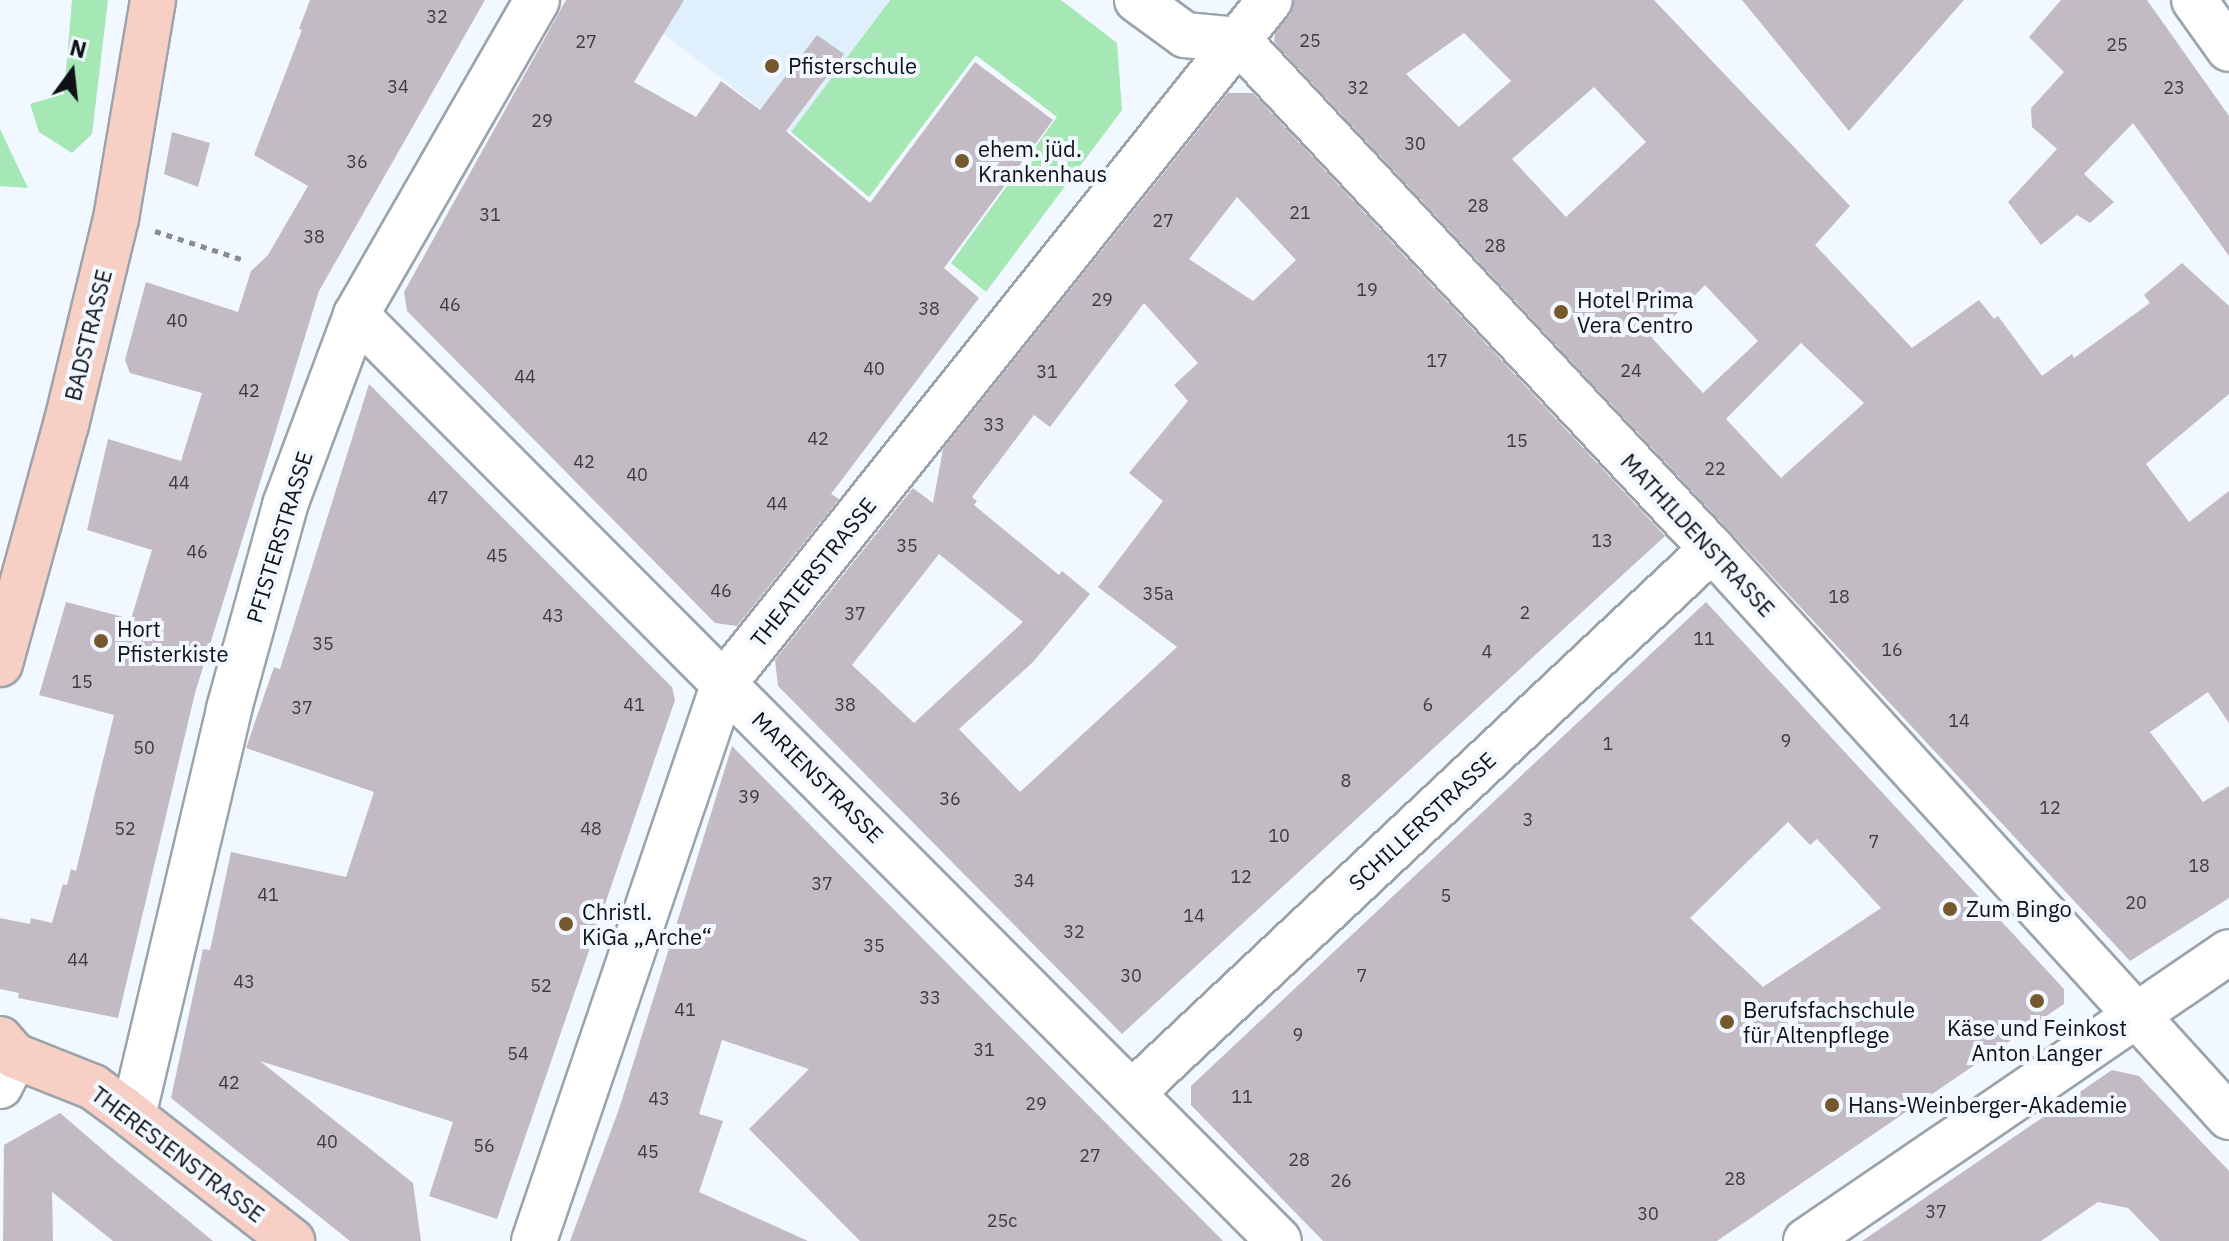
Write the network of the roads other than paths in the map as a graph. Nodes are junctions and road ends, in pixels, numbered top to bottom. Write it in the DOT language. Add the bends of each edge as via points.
graph roads {
  1 [pos="153,0"];
  2 [pos="537,0"];
  3 [pos="1137,0"];
  4 [pos="1270,0"];
  5 [pos="2194,0"];
  6 [pos="1238,40"];
  7 [pos="2229,49"];
  8 [pos="356,315"];
  9 [pos="1712,549"];
  10 [pos="0,664"];
  11 [pos="724,683"];
  12 [pos="2229,952"];
  13 [pos="2137,1016"];
  14 [pos="5,1060"];
  15 [pos="1133,1092"];
  16 [pos="133,1116"];
  17 [pos="2229,1117"];
  18 [pos="292,1241"];
  19 [pos="534,1241"];
  20 [pos="1279,1241"];
  21 [pos="1806,1241"];
  1 -- 10 [label="street, BADSTRASSE" via="116,219"];
  2 -- 8 [label="street, PFISTERSTRASSE"];
  3 -- 6 [label="street" via="1185,35"];
  4 -- 6 [label="street, THEATERSTRASSE"];
  5 -- 7 [label="street"];
  6 -- 9 [label="street, MATHILDENSTRASSE"];
  6 -- 11 [label="street, THEATERSTRASSE"];
  8 -- 11 [label="street, MARIENSTRASSE"];
  8 -- 16 [label="street, PFISTERSTRASSE" via="285,505 229,709"];
  9 -- 13 [label="street, MATHILDENSTRASSE"];
  9 -- 15 [label="street, SCHILLERSTRASSE"];
  11 -- 15 [label="street, MARIENSTRASSE"];
  11 -- 19 [label="street, THEATERSTRASSE"];
  12 -- 13 [label="street"];
  13 -- 17 [label="street, MATHILDENSTRASSE"];
  13 -- 21 [label="street"];
  14 -- 16 [label="street, THERESIENSTRASSE" via="93,1087"];
  15 -- 20 [label="street, MARIENSTRASSE"];
  16 -- 18 [label="street, THERESIENSTRASSE"];
}
